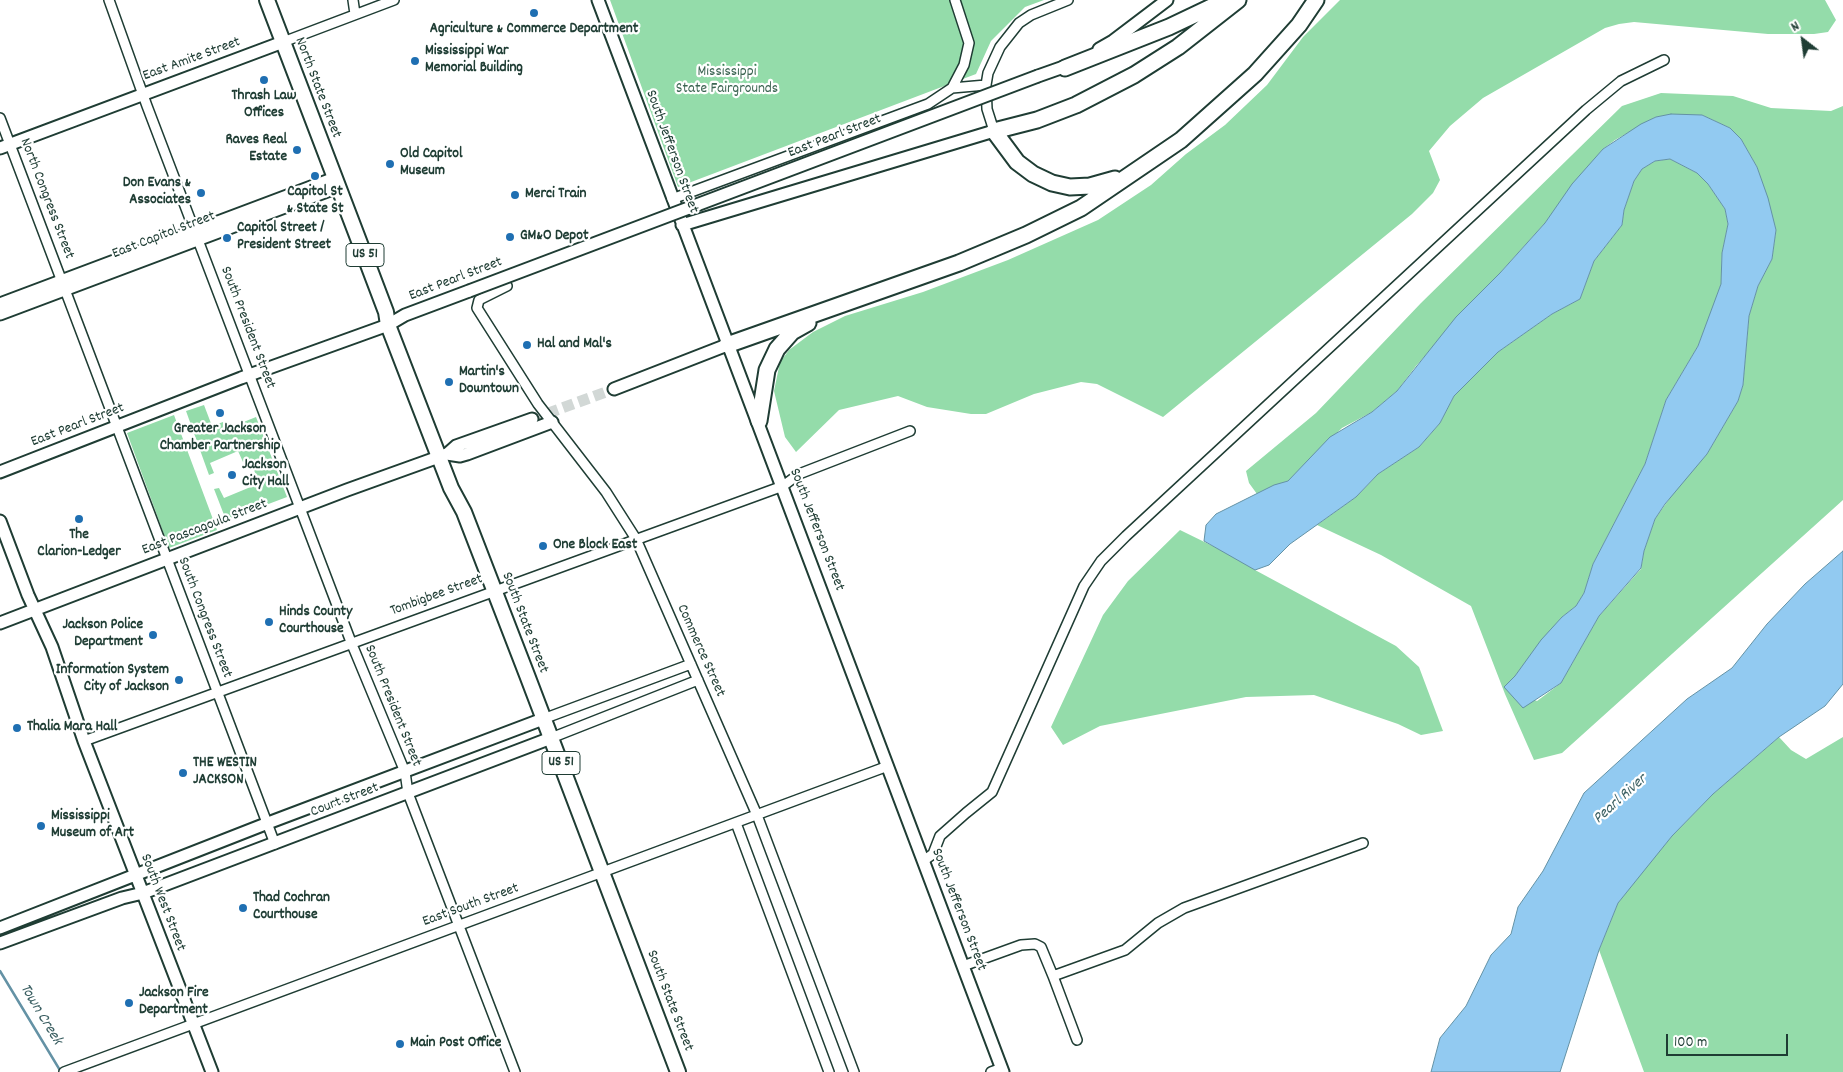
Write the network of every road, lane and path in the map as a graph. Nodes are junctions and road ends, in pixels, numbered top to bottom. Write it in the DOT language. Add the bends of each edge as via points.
graph roads {
  1 [pos="109,0"];
  2 [pos="267,0"];
  3 [pos="353,0"];
  4 [pos="394,0"];
  5 [pos="598,0"];
  6 [pos="955,0"];
  7 [pos="1068,0"];
  8 [pos="1167,0"];
  9 [pos="1226,0"];
  10 [pos="1238,0"];
  11 [pos="1316,0"];
  12 [pos="355,14"];
  13 [pos="282,42"];
  14 [pos="1664,60"];
  15 [pos="1065,68"];
  16 [pos="986,85"];
  17 [pos="952,88"];
  18 [pos="143,94"];
  19 [pos="0,118"];
  20 [pos="994,131"];
  21 [pos="5,146"];
  22 [pos="1129,176"];
  23 [pos="336,182"];
  24 [pos="672,199"];
  25 [pos="682,225"];
  26 [pos="197,235"];
  27 [pos="64,285"];
  28 [pos="507,286"];
  29 [pos="0,304"];
  30 [pos="830,309"];
  31 [pos="0,314"];
  32 [pos="388,325"];
  33 [pos="727,345"];
  34 [pos="250,375"];
  35 [pos="614,389"];
  36 [pos="532,419"];
  37 [pos="759,421"];
  38 [pos="552,422"];
  39 [pos="118,427"];
  40 [pos="910,431"];
  41 [pos="442,455"];
  42 [pos="0,472"];
  43 [pos="783,486"];
  44 [pos="301,508"];
  45 [pos="0,521"];
  46 [pos="636,539"];
  47 [pos="167,559"];
  48 [pos="494,590"];
  49 [pos="34,610"];
  50 [pos="0,623"];
  51 [pos="351,642"];
  52 [pos="691,664"];
  53 [pos="698,680"];
  54 [pos="217,692"];
  55 [pos="543,719"];
  56 [pos="551,738"];
  57 [pos="84,741"];
  58 [pos="888,766"];
  59 [pos="405,772"];
  60 [pos="408,793"];
  61 [pos="757,815"];
  62 [pos="268,823"];
  63 [pos="736,823"];
  64 [pos="1363,843"];
  65 [pos="275,844"];
  66 [pos="924,861"];
  67 [pos="603,872"];
  68 [pos="136,876"];
  69 [pos="143,893"];
  70 [pos="459,925"];
  71 [pos="0,928"];
  72 [pos="3,943"];
  73 [pos="963,966"];
  74 [pos="1053,976"];
  75 [pos="193,1024"];
  76 [pos="1077,1040"];
  77 [pos="999,1071"];
  78 [pos="64,1072"];
  79 [pos="212,1072"];
  80 [pos="515,1072"];
  81 [pos="678,1072"];
  82 [pos="829,1072"];
  83 [pos="854,1072"];
  1 -- 18 [label="street, South President Street"];
  2 -- 13 [label="main road, North State Street / US 51"];
  3 -- 12 [label="street"];
  4 -- 12 [label="street, East Amite Street"];
  5 -- 24 [label="street, South Jefferson Street"];
  6 -- 17 [label="street" via="969,43 964,66"];
  7 -- 16 [label="street" via="1019,23 1000,46"];
  8 -- 15 [label="street, East Pearl Street" via="1114,41"];
  9 -- 15 [label="highway" via="1169,27"];
  10 -- 20 [label="highway" via="1178,47 1134,75 1076,105 1037,120"];
  11 -- 22 [label="highway" via="1299,25 1255,74 1181,140"];
  12 -- 13 [label="street, East Amite Street"];
  13 -- 18 [label="street, East Amite Street"];
  13 -- 23 [label="main road, North State Street / US 51"];
  14 -- 66 [label="street" via="1621,81 1586,110 1101,561 1084,586 992,792 940,836 933,854"];
  15 -- 32 [label="street, East Pearl Street, bridge" via="469,290"];
  16 -- 17 [label="street"];
  16 -- 20 [label="street" via="987,109"];
  17 -- 24 [label="street" via="928,104"];
  18 -- 21 [label="street, East Amite Street"];
  18 -- 26 [label="street, South President Street"];
  19 -- 21 [label="street, North Congress Street"];
  20 -- 22 [label="highway" via="1016,162 1052,184 1090,186"];
  20 -- 25 [label="street"];
  21 -- 27 [label="street, North Congress Street"];
  22 -- 30 [label="highway" via="1081,208 1026,235 959,263"];
  23 -- 26 [label="street, East Capitol Street"];
  23 -- 32 [label="main road, South State Street / US 51" via="386,312"];
  24 -- 25 [label="street, South Jefferson Street"];
  25 -- 33 [label="street, South Jefferson Street"];
  26 -- 27 [label="street, East Capitol Street"];
  26 -- 34 [label="street, South President Street"];
  27 -- 29 [label="street, East Capitol Street"];
  27 -- 31 [label="street, East Capitol Street"];
  27 -- 39 [label="street, South Congress Street"];
  28 -- 38 [label="street, Commerce Street" via="479,300 477,308"];
  30 -- 33 [label="highway"];
  30 -- 37 [label="highway" via="792,332 777,349 767,370"];
  32 -- 34 [label="street, East Pearl Street"];
  32 -- 41 [label="main road, South State Street / US 51"];
  33 -- 35 [label="street"];
  33 -- 37 [label="street, South Jefferson Street"];
  34 -- 39 [label="street, East Pearl Street"];
  34 -- 44 [label="street, South President Street"];
  36 -- 41 [label="street, East Pascagoula Street" via="456,446"];
  37 -- 43 [label="street, South Jefferson Street"];
  38 -- 41 [label="street" via="467,454"];
  38 -- 46 [label="street, Commerce Street" via="606,492"];
  39 -- 42 [label="street, East Pearl Street"];
  39 -- 47 [label="street, South Congress Street"];
  40 -- 43 [label="street, Tombigbee Street" via="799,474"];
  41 -- 44 [label="street, East Pascagoula Street"];
  41 -- 48 [label="main road, South State Street / US 51" via="451,488 464,512"];
  43 -- 46 [label="street, Tombigbee Street"];
  43 -- 58 [label="street, South Jefferson Street"];
  44 -- 47 [label="street, East Pascagoula Street"];
  44 -- 51 [label="street, South President Street"];
  45 -- 49 [label="street, South West Street"];
  46 -- 48 [label="street, Tombigbee Street"];
  46 -- 52 [label="street, Commerce Street"];
  47 -- 49 [label="street, East Pascagoula Street"];
  47 -- 54 [label="street, South Congress Street"];
  48 -- 51 [label="street, Tombigbee Street"];
  48 -- 55 [label="main road, South State Street / US 51"];
  49 -- 50 [label="street, East Pascagoula Street"];
  49 -- 57 [label="street, South West Street" via="52,648"];
  51 -- 54 [label="street, Tombigbee Street"];
  51 -- 59 [label="street, South President Street"];
  52 -- 53 [label="street, Commerce Street"];
  52 -- 55 [label="street, Court Street"];
  53 -- 56 [label="street, Court Street"];
  53 -- 61 [label="street, Commerce Street"];
  54 -- 57 [label="street, Tombigbee Street"];
  54 -- 62 [label="street, South Congress Street"];
  55 -- 56 [label="main road, South State Street / US 51"];
  55 -- 59 [label="street, Court Street"];
  56 -- 60 [label="street, Court Street"];
  56 -- 67 [label="main road, South State Street / US 51"];
  57 -- 68 [label="street, South West Street"];
  58 -- 61 [label="street, East South Street"];
  58 -- 66 [label="street, South Jefferson Street"];
  59 -- 60 [label="street, South President Street"];
  59 -- 62 [label="street, Court Street"];
  60 -- 65 [label="street, Court Street"];
  60 -- 70 [label="street, South President Street"];
  61 -- 63 [label="street, East South Street"];
  61 -- 83 [label="street, Commerce Street"];
  62 -- 65 [label="street, South Congress Street"];
  62 -- 68 [label="street, Court Street"];
  63 -- 67 [label="street, East South Street"];
  63 -- 82 [label="street"];
  64 -- 74 [label="street" via="1184,908 1158,923 1125,950"];
  65 -- 69 [label="street, Court Street"];
  66 -- 73 [label="street, South Jefferson Street"];
  67 -- 70 [label="street, East South Street"];
  67 -- 81 [label="main road, South State Street / US 51"];
  68 -- 69 [label="street, South West Street"];
  68 -- 71 [label="street, Court Street"];
  69 -- 72 [label="street, Court Street"];
  69 -- 75 [label="street, South West Street"];
  70 -- 75 [label="street, East South Street"];
  70 -- 80 [label="street, South President Street"];
  73 -- 74 [label="street" via="1035,944 1041,947"];
  73 -- 77 [label="street, South Jefferson Street"];
  74 -- 76 [label="street"];
  75 -- 78 [label="street, East South Street"];
  75 -- 79 [label="street, South West Street"];
}
